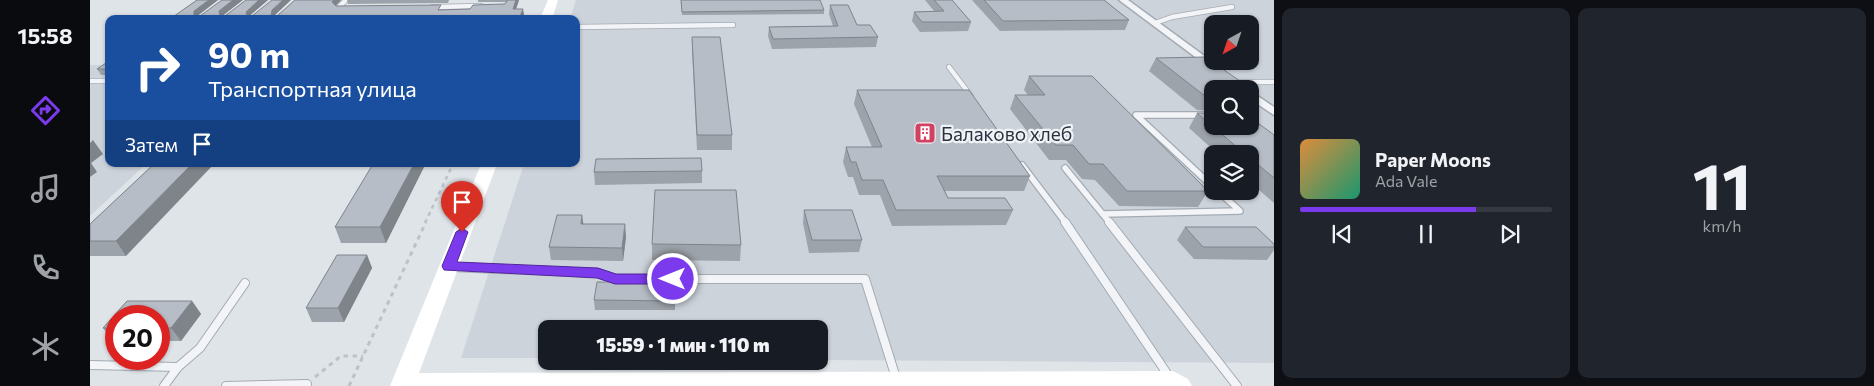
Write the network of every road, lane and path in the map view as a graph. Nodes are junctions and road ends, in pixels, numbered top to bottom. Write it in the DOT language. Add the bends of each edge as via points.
graph roads {
  1 [pos="346,0"];
  2 [pos="460,0"];
  3 [pos="553,0"];
  4 [pos="1123,0"];
  5 [pos="457,6"];
  6 [pos="485,6"];
  7 [pos="427,7"];
  8 [pos="1232,7"];
  9 [pos="348,8"];
  10 [pos="547,15"];
  11 [pos="1155,24"];
  12 [pos="733,25"];
  13 [pos="580,27"];
  14 [pos="949,67"];
  15 [pos="1231,80"];
  16 [pos="90,81"];
  17 [pos="105,81"];
  18 [pos="1259,82"];
  19 [pos="1274,82"];
  20 [pos="972,98"];
  21 [pos="1259,101"];
  22 [pos="1274,112"];
  23 [pos="1204,115"];
  24 [pos="1019,160"];
  25 [pos="452,167"];
  26 [pos="488,167"];
  27 [pos="1065,168"];
  28 [pos="1204,179"];
  29 [pos="1228,200"];
  30 [pos="1104,214"];
  31 [pos="448,266"];
  32 [pos="245,283"];
  33 [pos="363,356"];
  34 [pos="90,366"];
  35 [pos="178,366"];
  36 [pos="897,381"];
  37 [pos="1176,383"];
  38 [pos="307,384"];
  39 [pos="402,385"];
  40 [pos="164,386"];
  41 [pos="226,386"];
  42 [pos="349,386"];
  43 [pos="1237,386"];
  1 -- 9 [label="lane" via="338,8"];
  2 -- 5 [label="lane"];
  3 -- 10 [label="main road"];
  4 -- 11 [label="street"];
  5 -- 6 [label="lane"];
  5 -- 7 [label="lane"];
  8 -- 11 [label="lane"];
  11 -- 15 [label="street"];
  12 -- 13 [label="lane"];
  14 -- 20 [label="lane"];
  16 -- 17 [label="lane"];
  18 -- 19 [label="lane"];
  21 -- 22 [label="street"];
  23 -- 28 [label="lane" via="1136,115"];
  24 -- 37 [label="lane"];
  25 -- 33 [label="path"];
  26 -- 31 [label="main road"];
  27 -- 30 [label="lane"];
  29 -- 30 [label="lane" via="1240,211"];
  30 -- 43 [label="lane"];
  31 -- 36 [label="lane" via="598,273 615,279 865,279"];
  31 -- 39 [label="main road"];
  32 -- 35 [label="lane" via="200,348"];
  33 -- 38 [label="path" via="341,356"];
  33 -- 42 [label="path"];
  34 -- 35 [label="lane"];
  35 -- 40 [label="lane"];
  36 -- 37 [label="main road"];
  36 -- 39 [label="main road"];
  38 -- 41 [label="lane"];
}
